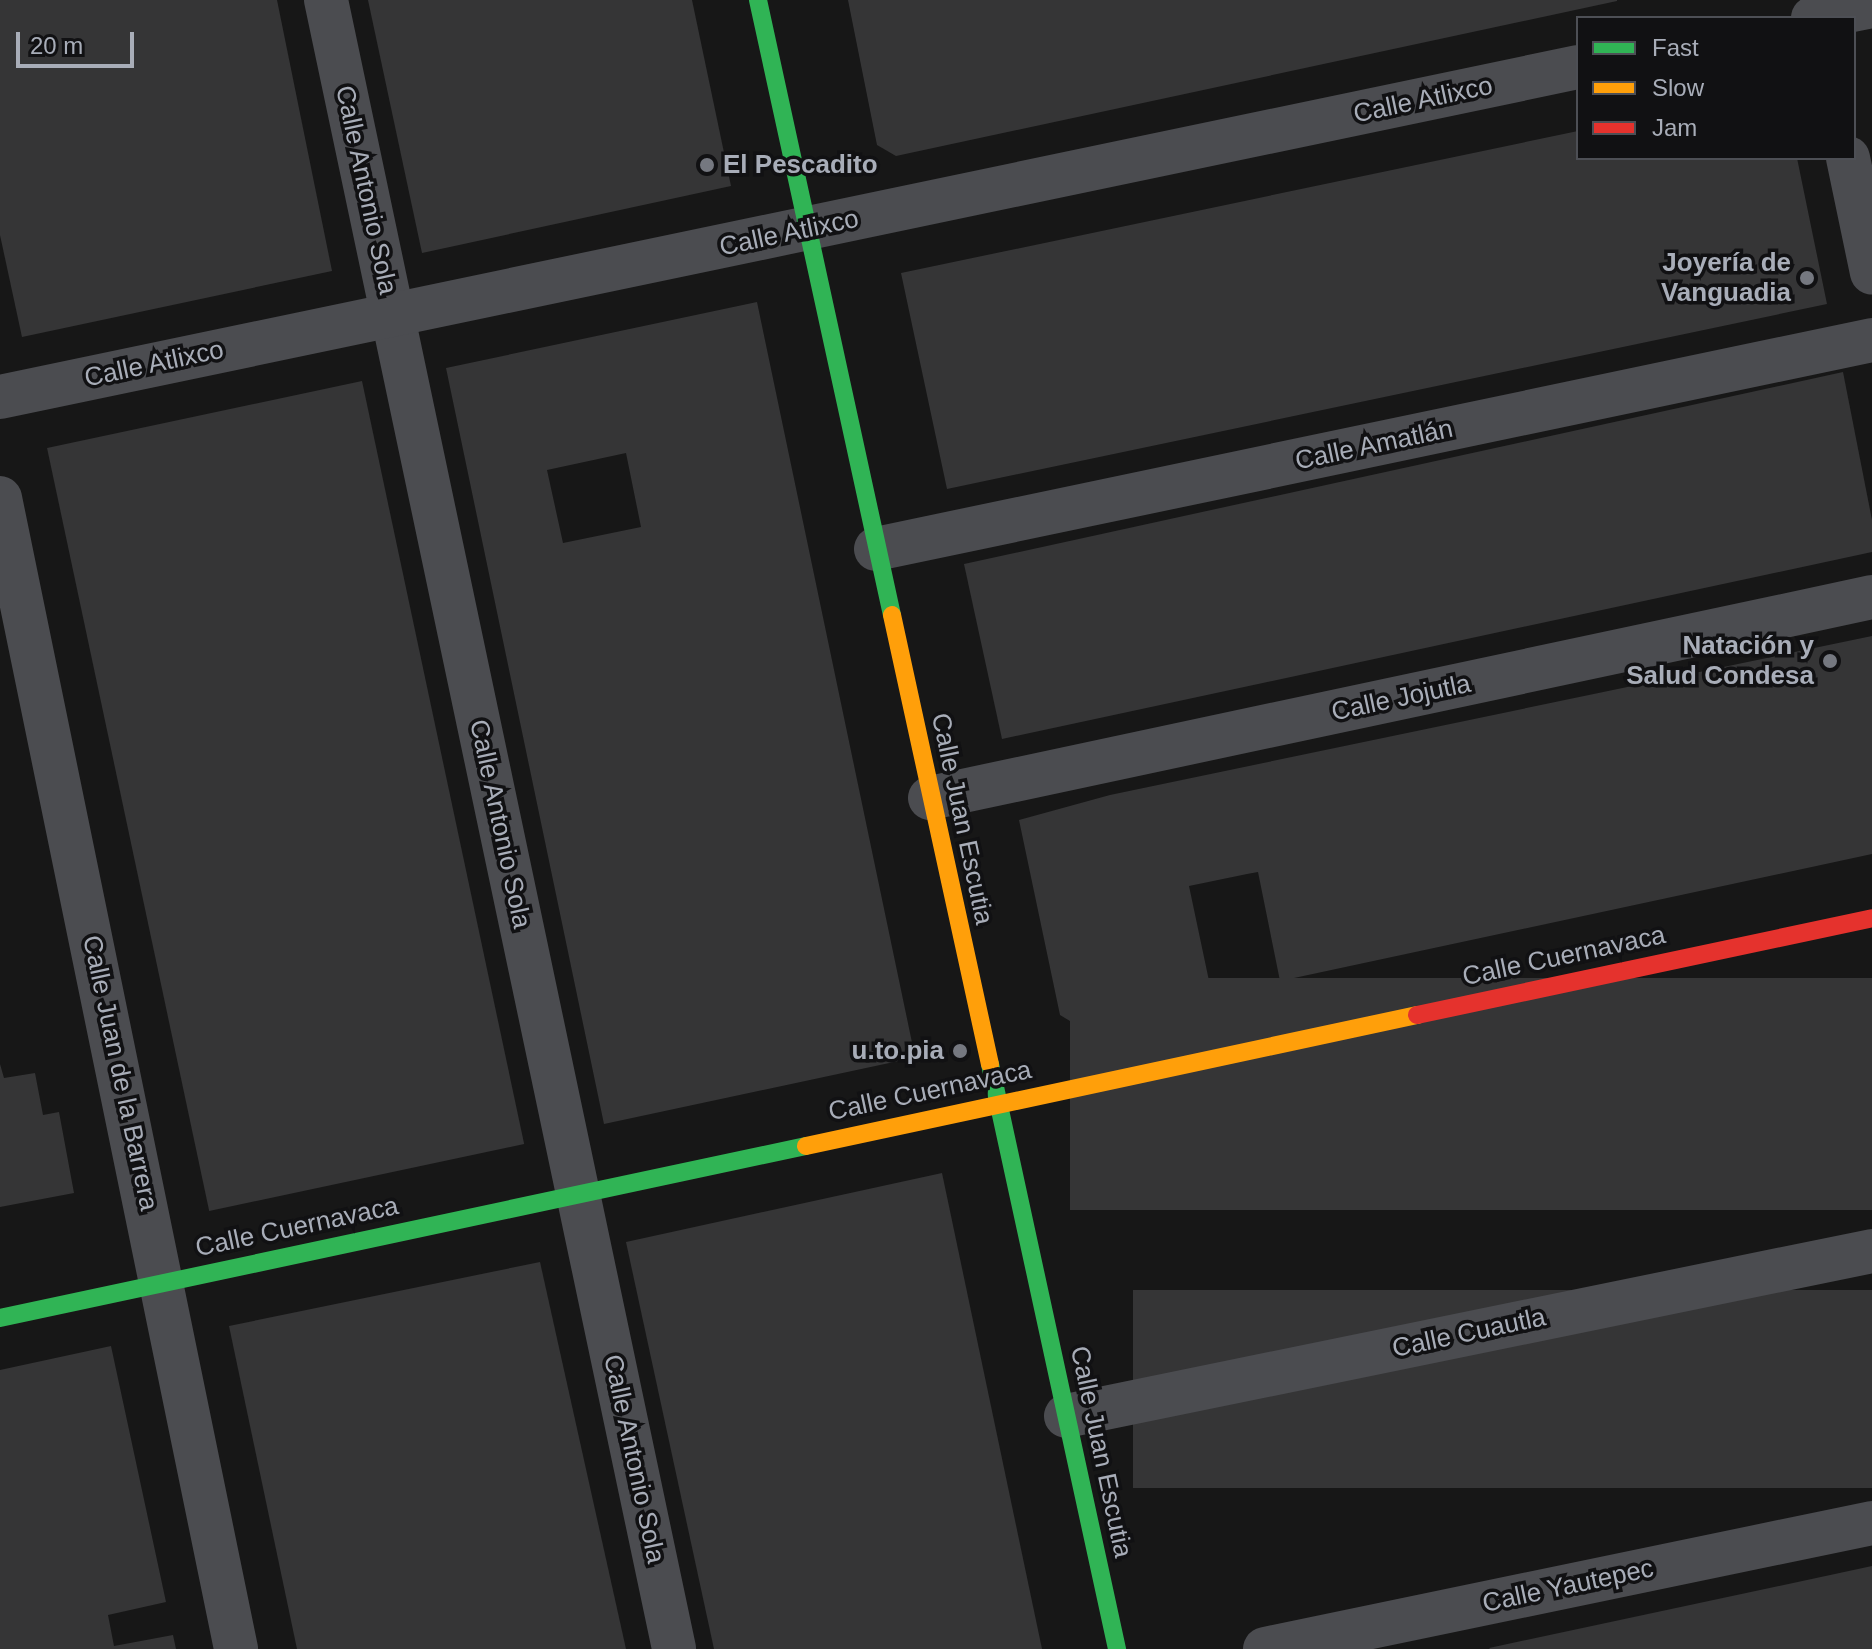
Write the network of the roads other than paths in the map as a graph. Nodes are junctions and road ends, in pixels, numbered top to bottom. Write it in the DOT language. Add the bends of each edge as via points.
graph roads {
  1 [pos="326,0"];
  2 [pos="758,0"];
  3 [pos="1872,6"];
  4 [pos="1816,13"];
  5 [pos="1576,67"];
  6 [pos="1848,160"];
  7 [pos="807,230"];
  8 [pos="1872,273"];
  9 [pos="392,312"];
  10 [pos="1872,340"];
  11 [pos="0,397"];
  12 [pos="0,498"];
  13 [pos="876,549"];
  14 [pos="1872,597"];
  15 [pos="930,798"];
  16 [pos="1872,918"];
  17 [pos="997,1103"];
  18 [pos="578,1194"];
  19 [pos="1872,1251"];
  20 [pos="164,1283"];
  21 [pos="0,1318"];
  22 [pos="1066,1416"];
  23 [pos="1872,1523"];
  24 [pos="236,1649"];
  25 [pos="674,1649"];
  26 [pos="1117,1649"];
  27 [pos="1265,1649"];
  1 -- 9 [label="street, Calle Antonio Sola"];
  2 -- 7 [label="street, Calle Juan Escutia"];
  3 -- 4 [label="street"];
  5 -- 7 [label="street, Calle Atlixco"];
  6 -- 8 [label="street"];
  7 -- 9 [label="street, Calle Atlixco"];
  7 -- 13 [label="street, Calle Juan Escutia"];
  9 -- 11 [label="street, Calle Atlixco"];
  9 -- 18 [label="street, Calle Antonio Sola"];
  10 -- 13 [label="street, Calle Amatlán"];
  12 -- 20 [label="street, Calle Juan de la Barrera"];
  13 -- 15 [label="street, Calle Juan Escutia"];
  14 -- 15 [label="street, Calle Jojutla"];
  15 -- 17 [label="street, Calle Juan Escutia"];
  16 -- 17 [label="street, Calle Cuernavaca"];
  17 -- 18 [label="street, Calle Cuernavaca"];
  17 -- 22 [label="street, Calle Juan Escutia"];
  18 -- 20 [label="street, Calle Cuernavaca"];
  18 -- 25 [label="street, Calle Antonio Sola"];
  19 -- 22 [label="street, Calle Cuautla"];
  20 -- 21 [label="street, Calle Cuernavaca"];
  20 -- 24 [label="street, Calle Juan de la Barrera"];
  22 -- 26 [label="street, Calle Juan Escutia"];
  23 -- 27 [label="street, Calle Yautepec"];
}
